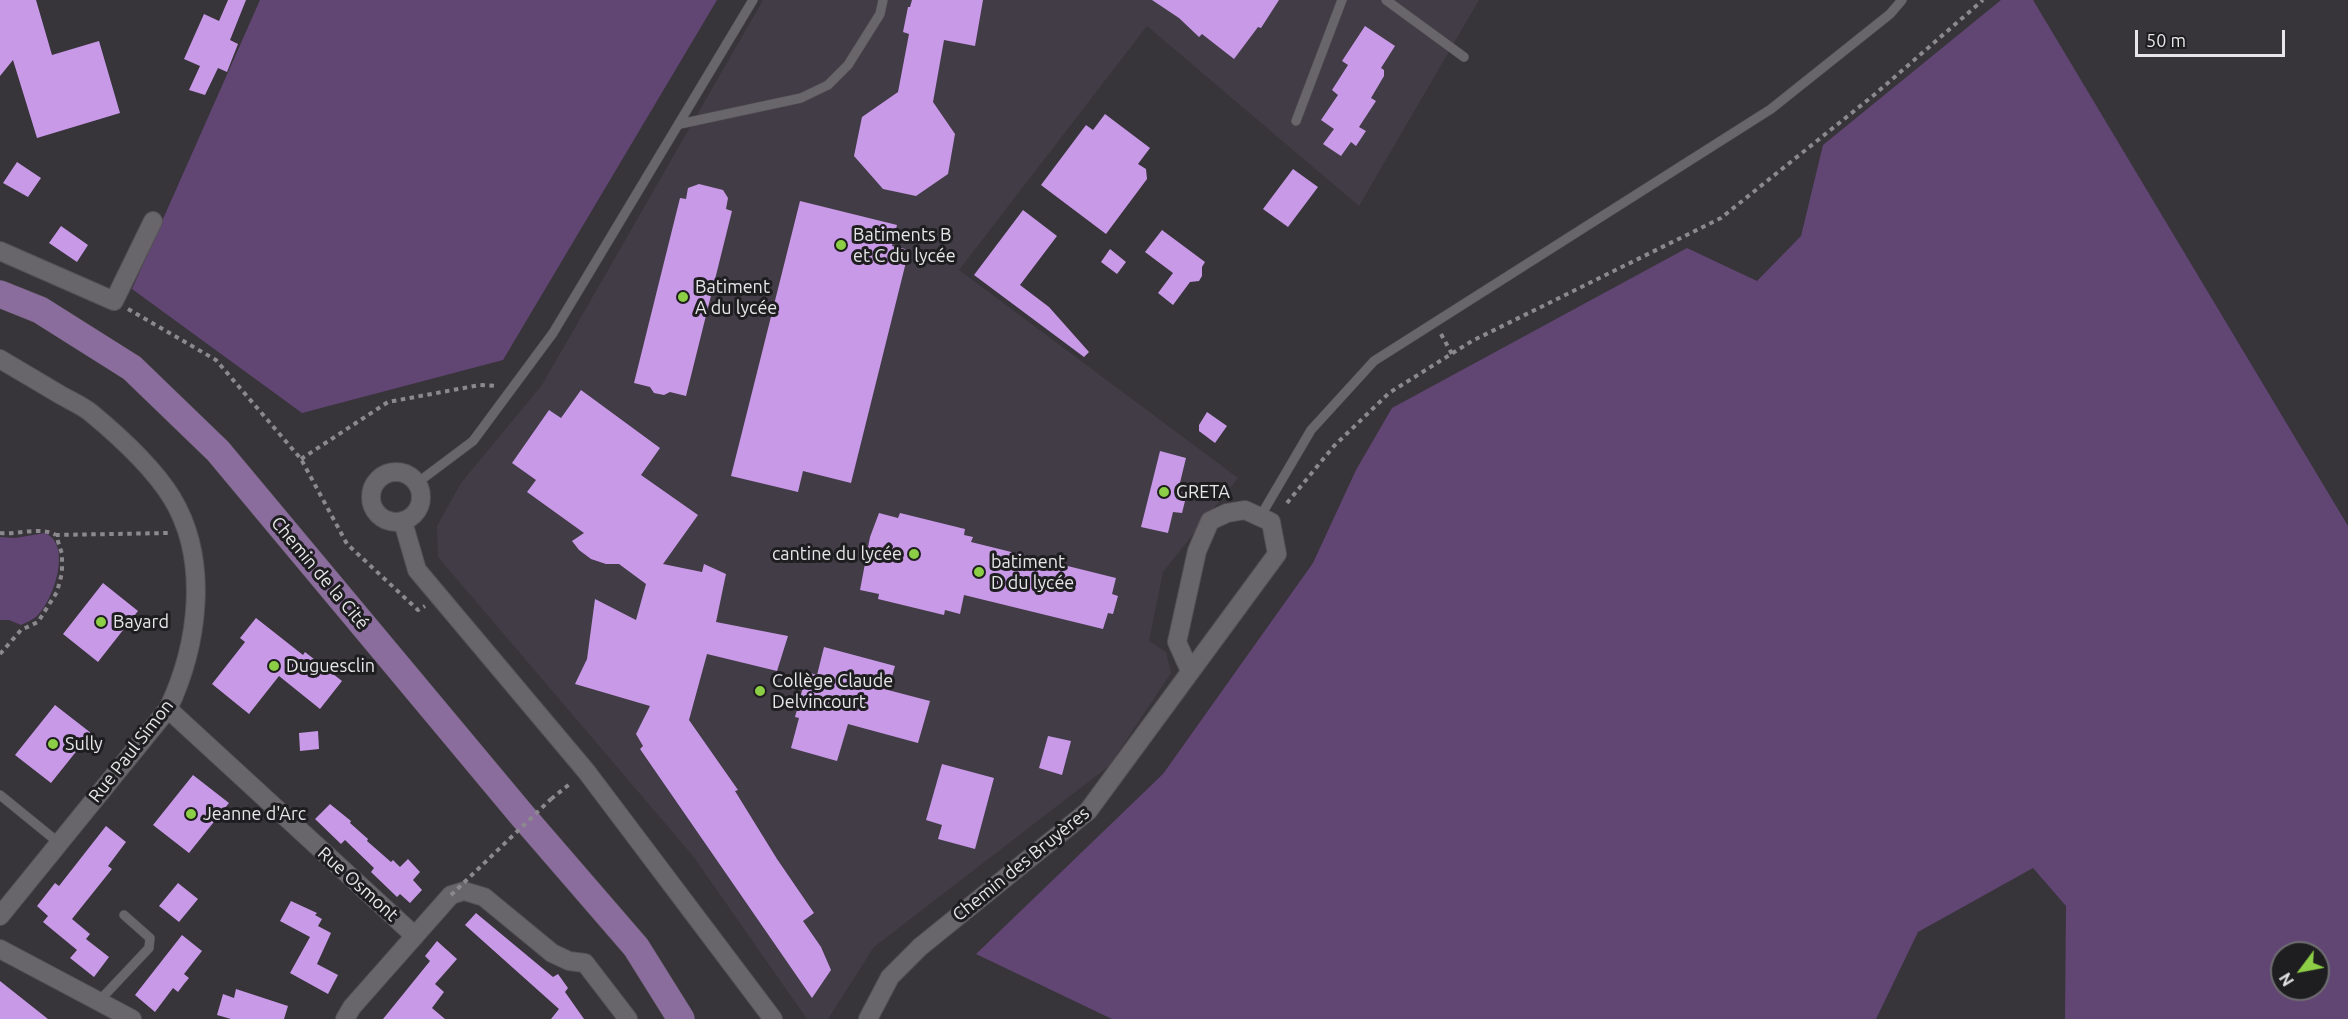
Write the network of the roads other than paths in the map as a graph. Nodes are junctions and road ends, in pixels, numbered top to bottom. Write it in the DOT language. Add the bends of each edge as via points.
graph roads {
  1 [pos="753,0"];
  2 [pos="883,0"];
  3 [pos="1342,0"];
  4 [pos="1386,0"];
  5 [pos="1902,0"];
  6 [pos="1464,57"];
  7 [pos="1296,121"];
  8 [pos="680,124"];
  9 [pos="153,221"];
  10 [pos="0,251"];
  11 [pos="0,294"];
  12 [pos="0,359"];
  13 [pos="417,483"];
  14 [pos="1266,520"];
  15 [pos="403,522"];
  16 [pos="1190,671"];
  17 [pos="168,709"];
  18 [pos="0,795"];
  19 [pos="59,843"];
  20 [pos="124,915"];
  21 [pos="0,916"];
  22 [pos="415,936"];
  23 [pos="0,949"];
  24 [pos="99,1001"];
  25 [pos="132,1019"];
  26 [pos="345,1019"];
  27 [pos="628,1019"];
  28 [pos="681,1019"];
  29 [pos="773,1019"];
  30 [pos="868,1019"];
  1 -- 8 [label="lane"];
  2 -- 8 [label="lane" via="880,14 848,65 828,85 801,98"];
  3 -- 7 [label="lane"];
  4 -- 6 [label="lane"];
  5 -- 14 [label="lane" via="1890,14 1771,109 1374,362 1311,430"];
  8 -- 13 [label="lane" via="553,333 472,441"];
  9 -- 10 [label="street" via="114,301"];
  11 -- 28 [label="main road, Chemin de la Cité" via="40,310 132,368 218,451 636,947"];
  12 -- 17 [label="street, Rue Paul Simon" via="89,411 137,454 172,498 188,532 196,586 194,630"];
  13 -- 15 [label="street" via="420,506"];
  13 -- 15 [label="street" via="404,473 386,473 370,492 378,516 394,523"];
  14 -- 16 [label="street, Chemin des Bruyères" via="1277,554"];
  14 -- 16 [label="street" via="1245,510 1210,521 1197,551 1177,642"];
  15 -- 29 [label="street" via="417,570 586,771"];
  16 -- 30 [label="street, Chemin des Bruyères" via="1088,811 932,936 890,978"];
  17 -- 19 [label="street, Rue Paul Simon"];
  17 -- 22 [label="street, Rue Osmont"];
  18 -- 19 [label="lane"];
  19 -- 21 [label="street, Rue Paul Simon"];
  20 -- 24 [label="lane" via="150,938 149,948"];
  22 -- 26 [label="street"];
  22 -- 27 [label="street" via="451,895 464,891 484,897 552,953 585,963"];
  23 -- 24 [label="street"];
  24 -- 25 [label="street"];
}
